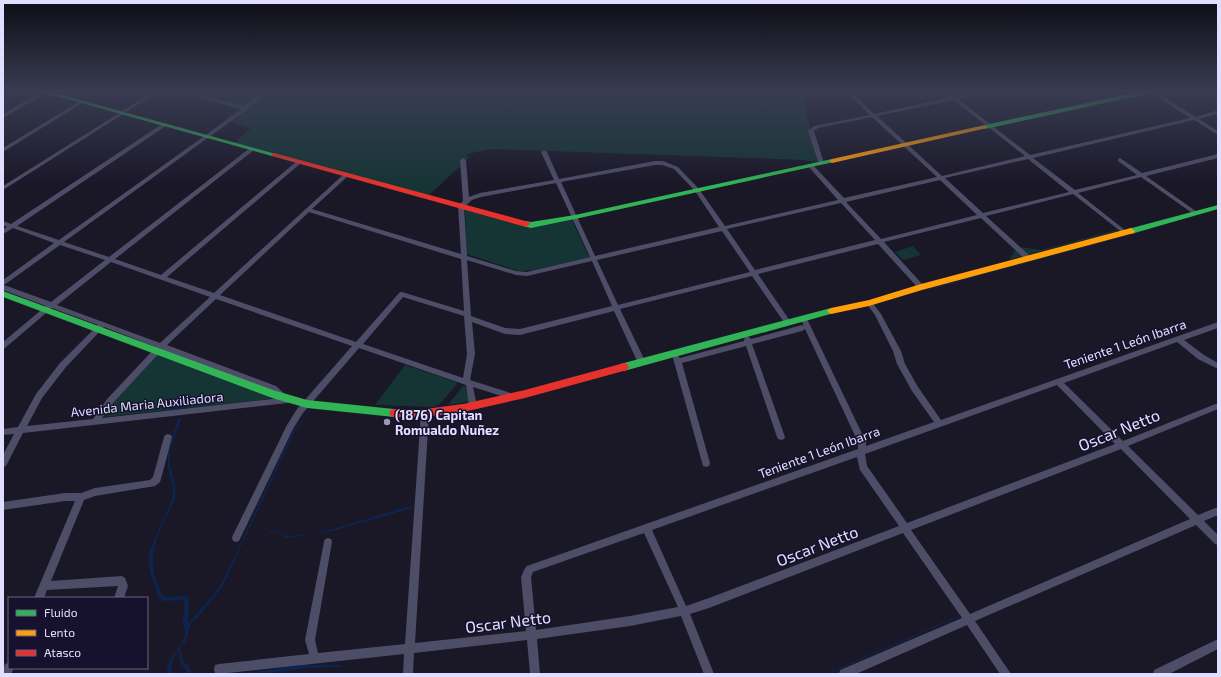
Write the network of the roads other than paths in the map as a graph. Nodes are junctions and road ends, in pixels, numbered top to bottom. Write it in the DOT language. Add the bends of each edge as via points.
graph roads {
  1 [pos="50,122"];
  2 [pos="109,122"];
  3 [pos="152,122"];
  4 [pos="226,122"];
  5 [pos="843,122"];
  6 [pos="881,122"];
  7 [pos="984,122"];
  8 [pos="1010,122"];
  9 [pos="1180,122"];
  10 [pos="1201,122"];
  11 [pos="164,125"];
  12 [pos="990,126"];
  13 [pos="1218,133"];
  14 [pos="206,136"];
  15 [pos="906,144"];
  16 [pos="252,149"];
  17 [pos="3,150"];
  18 [pos="544,152"];
  19 [pos="1218,156"];
  20 [pos="1029,157"];
  21 [pos="463,160"];
  22 [pos="1120,160"];
  23 [pos="299,162"];
  24 [pos="821,163"];
  25 [pos="810,165"];
  26 [pos="346,175"];
  27 [pos="1141,175"];
  28 [pos="941,178"];
  29 [pos="558,180"];
  30 [pos="3,188"];
  31 [pos="697,190"];
  32 [pos="1073,192"];
  33 [pos="843,201"];
  34 [pos="464,204"];
  35 [pos="1218,206"];
  36 [pos="308,210"];
  37 [pos="1195,213"];
  38 [pos="982,215"];
  39 [pos="575,218"];
  40 [pos="3,223"];
  41 [pos="12,226"];
  42 [pos="722,229"];
  43 [pos="3,232"];
  44 [pos="1124,232"];
  45 [pos="879,240"];
  46 [pos="61,243"];
  47 [pos="464,258"];
  48 [pos="1028,258"];
  49 [pos="594,259"];
  50 [pos="110,260"];
  51 [pos="753,273"];
  52 [pos="162,278"];
  53 [pos="3,283"];
  54 [pos="3,287"];
  55 [pos="921,287"];
  56 [pos="3,294"];
  57 [pos="216,296"];
  58 [pos="869,303"];
  59 [pos="48,307"];
  60 [pos="617,308"];
  61 [pos="468,316"];
  62 [pos="788,323"];
  63 [pos="805,325"];
  64 [pos="1218,325"];
  65 [pos="100,327"];
  66 [pos="746,338"];
  67 [pos="1178,339"];
  68 [pos="3,346"];
  69 [pos="358,346"];
  70 [pos="159,349"];
  71 [pos="676,357"];
  72 [pos="642,363"];
  73 [pos="1218,366"];
  74 [pos="1058,382"];
  75 [pos="468,383"];
  76 [pos="514,397"];
  77 [pos="294,400"];
  78 [pos="307,404"];
  79 [pos="473,406"];
  80 [pos="1218,406"];
  81 [pos="425,413"];
  82 [pos="95,422"];
  83 [pos="940,424"];
  84 [pos="20,430"];
  85 [pos="3,432"];
  86 [pos="168,437"];
  87 [pos="782,437"];
  88 [pos="1123,445"];
  89 [pos="862,451"];
  90 [pos="3,463"];
  91 [pos="706,463"];
  92 [pos="81,497"];
  93 [pos="3,506"];
  94 [pos="1218,511"];
  95 [pos="1197,520"];
  96 [pos="646,528"];
  97 [pos="906,528"];
  98 [pos="236,538"];
  99 [pos="1218,541"];
  100 [pos="328,542"];
  101 [pos="44,586"];
  102 [pos="38,597"];
  103 [pos="119,597"];
  104 [pos="684,610"];
  105 [pos="968,620"];
  106 [pos="532,635"];
  107 [pos="1218,644"];
  108 [pos="410,649"];
  109 [pos="316,659"];
  110 [pos="219,669"];
  111 [pos="408,674"];
  112 [pos="535,674"];
  113 [pos="709,674"];
  114 [pos="844,674"];
  115 [pos="1006,674"];
  116 [pos="1158,674"];
  1 -- 17 [label="street"];
  2 -- 30 [label="street"];
  3 -- 11 [label="street"];
  4 -- 14 [label="street"];
  5 -- 24 [label="street" via="813,128 811,131"];
  6 -- 15 [label="street"];
  7 -- 12 [label="street"];
  8 -- 12 [label="street"];
  9 -- 20 [label="street"];
  10 -- 13 [label="street"];
  11 -- 14 [label="street"];
  11 -- 41 [label="street"];
  12 -- 15 [label="street"];
  12 -- 20 [label="street"];
  14 -- 16 [label="street"];
  14 -- 46 [label="street"];
  15 -- 24 [label="street"];
  15 -- 28 [label="street"];
  16 -- 23 [label="street"];
  16 -- 50 [label="street"];
  18 -- 29 [label="street"];
  19 -- 27 [label="street"];
  20 -- 28 [label="street"];
  20 -- 32 [label="street"];
  21 -- 34 [label="street"];
  22 -- 27 [label="street"];
  23 -- 26 [label="street"];
  23 -- 52 [label="street"];
  24 -- 25 [label="street"];
  25 -- 31 [label="street"];
  25 -- 33 [label="street"];
  26 -- 34 [label="street"];
  26 -- 36 [label="street"];
  27 -- 32 [label="street"];
  27 -- 37 [label="street"];
  28 -- 33 [label="street"];
  28 -- 38 [label="street"];
  29 -- 31 [label="street" via="664,163 676,168"];
  29 -- 34 [label="street" via="480,196"];
  29 -- 39 [label="street"];
  31 -- 39 [label="street"];
  31 -- 42 [label="street"];
  32 -- 38 [label="street"];
  32 -- 44 [label="street"];
  33 -- 42 [label="street"];
  33 -- 45 [label="street"];
  34 -- 39 [label="street" via="531,225"];
  34 -- 47 [label="street"];
  35 -- 37 [label="street"];
  36 -- 47 [label="street"];
  36 -- 57 [label="street"];
  37 -- 44 [label="street"];
  38 -- 45 [label="street"];
  38 -- 48 [label="street"];
  39 -- 49 [label="street"];
  40 -- 41 [label="street"];
  41 -- 43 [label="street"];
  41 -- 46 [label="street"];
  42 -- 49 [label="street"];
  42 -- 51 [label="street"];
  44 -- 48 [label="street"];
  45 -- 51 [label="street"];
  45 -- 55 [label="street"];
  46 -- 50 [label="street"];
  46 -- 53 [label="street"];
  47 -- 49 [label="street" via="527,274"];
  47 -- 61 [label="street"];
  48 -- 55 [label="street"];
  49 -- 60 [label="street"];
  50 -- 52 [label="street"];
  50 -- 59 [label="street"];
  51 -- 60 [label="street"];
  51 -- 62 [label="street"];
  52 -- 57 [label="street"];
  54 -- 59 [label="street"];
  55 -- 58 [label="street"];
  56 -- 59 [label="street"];
  57 -- 69 [label="street"];
  57 -- 70 [label="street"];
  58 -- 63 [label="street"];
  58 -- 83 [label="street" via="878,314 915,389"];
  59 -- 65 [label="street"];
  59 -- 68 [label="street"];
  60 -- 61 [label="street" via="520,332 504,331"];
  60 -- 72 [label="street"];
  61 -- 69 [label="street" via="402,294"];
  61 -- 75 [label="street" via="471,354"];
  62 -- 63 [label="street"];
  62 -- 66 [label="street"];
  63 -- 66 [label="street"];
  63 -- 89 [label="street" via="862,442"];
  64 -- 67 [label="street, Teniente 1 León Ibarra"];
  65 -- 70 [label="street"];
  65 -- 84 [label="street" via="49,383"];
  66 -- 71 [label="street"];
  66 -- 87 [label="street"];
  67 -- 73 [label="street" via="1201,357"];
  67 -- 74 [label="street, Teniente 1 León Ibarra"];
  69 -- 75 [label="street"];
  69 -- 78 [label="street"];
  70 -- 77 [label="street" via="267,393"];
  70 -- 82 [label="street" via="115,395"];
  71 -- 72 [label="street"];
  71 -- 91 [label="street"];
  72 -- 76 [label="street"];
  74 -- 83 [label="street, Teniente 1 León Ibarra"];
  74 -- 88 [label="street"];
  75 -- 76 [label="street"];
  75 -- 79 [label="street"];
  76 -- 79 [label="street"];
  77 -- 78 [label="street"];
  77 -- 82 [label="street, Avenida Maria Auxiliadora"];
  78 -- 81 [label="street" via="384,413"];
  78 -- 98 [label="street" via="290,427"];
  79 -- 81 [label="street"];
  80 -- 88 [label="street, Oscar Netto"];
  81 -- 108 [label="street"];
  82 -- 84 [label="street, Avenida Maria Auxiliadora"];
  83 -- 89 [label="street, Teniente 1 León Ibarra"];
  84 -- 85 [label="street, Avenida Maria Auxiliadora"];
  84 -- 90 [label="street"];
  86 -- 92 [label="street" via="157,479 152,483 95,492"];
  88 -- 95 [label="street"];
  88 -- 97 [label="street, Oscar Netto"];
  89 -- 96 [label="street, Teniente 1 León Ibarra"];
  89 -- 97 [label="street" via="863,467"];
  92 -- 93 [label="street"];
  92 -- 101 [label="street"];
  94 -- 95 [label="street"];
  95 -- 99 [label="street"];
  95 -- 105 [label="street"];
  96 -- 104 [label="street"];
  96 -- 106 [label="street, Teniente 1 León Ibarra" via="528,571 526,577"];
  97 -- 104 [label="street, Oscar Netto" via="709,603"];
  97 -- 105 [label="street"];
  100 -- 109 [label="street" via="310,640"];
  101 -- 102 [label="street"];
  101 -- 103 [label="street" via="122,581"];
  104 -- 106 [label="street, Oscar Netto" via="630,621"];
  104 -- 113 [label="street"];
  105 -- 114 [label="street"];
  105 -- 115 [label="street"];
  106 -- 108 [label="street, Oscar Netto"];
  106 -- 112 [label="street, Teniente 1 León Ibarra"];
  107 -- 116 [label="street"];
  108 -- 109 [label="street, Oscar Netto"];
  108 -- 111 [label="street"];
  109 -- 110 [label="street, Oscar Netto"];
}
